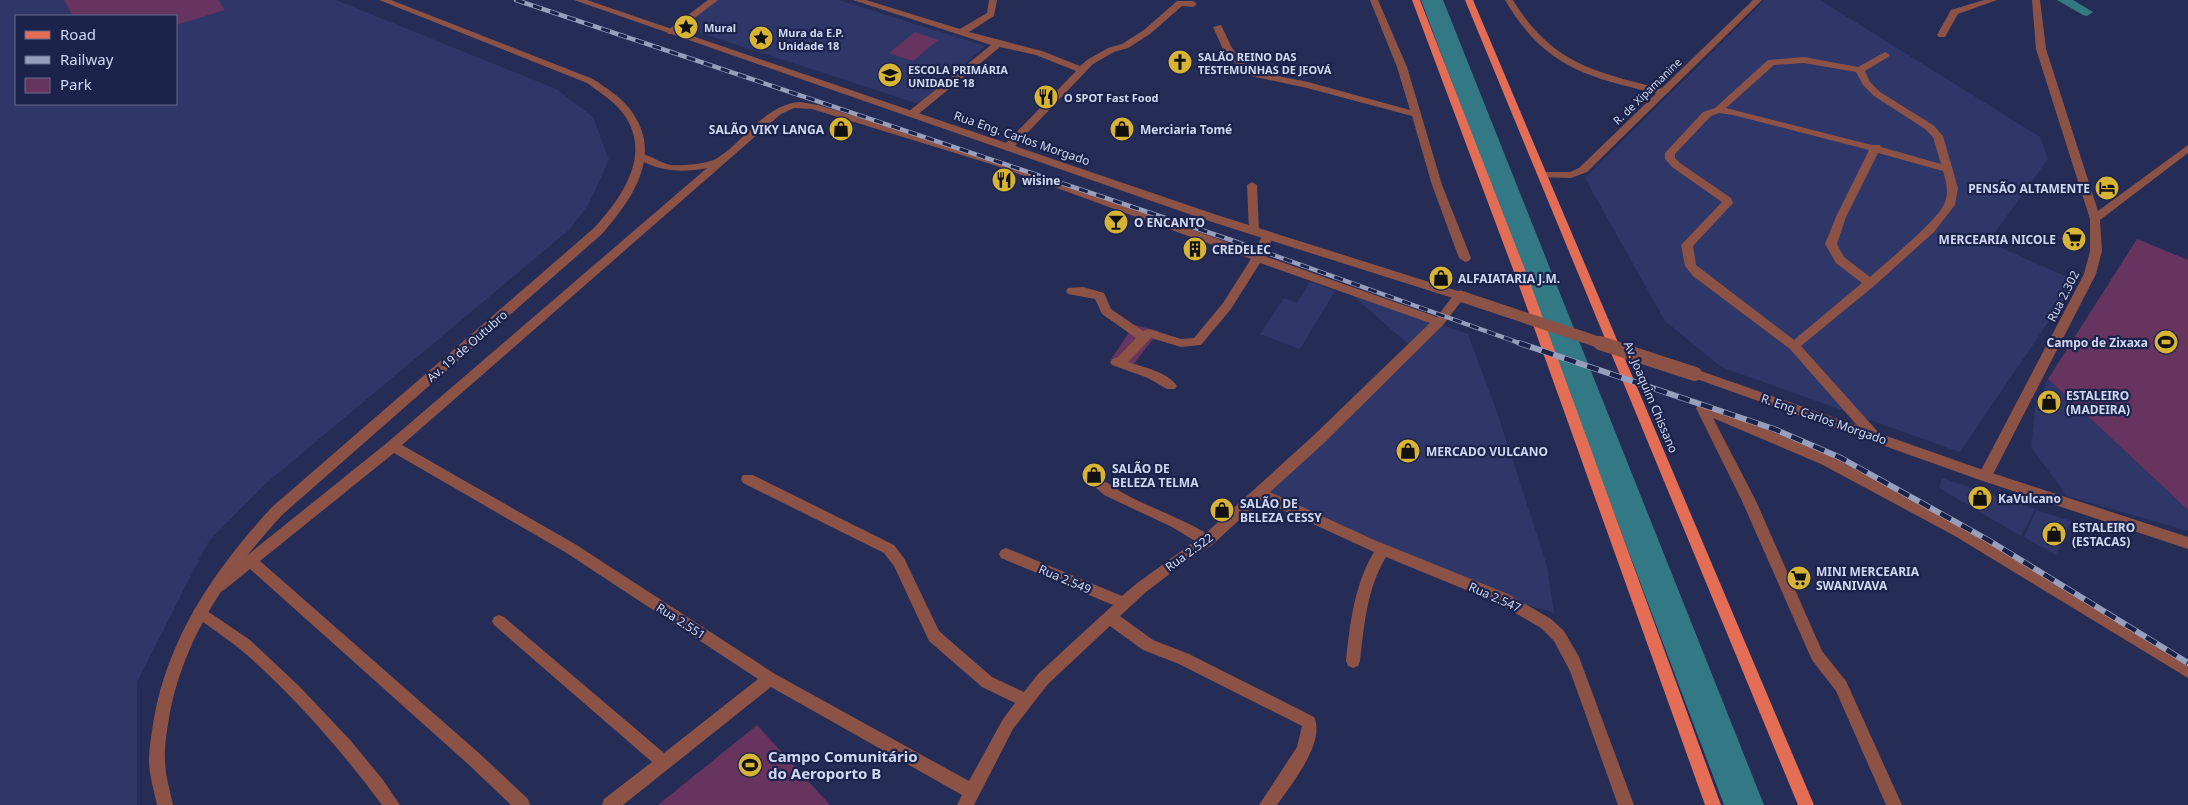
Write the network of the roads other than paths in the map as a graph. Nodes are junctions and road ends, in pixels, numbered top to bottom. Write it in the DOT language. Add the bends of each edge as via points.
graph roads {
  1 [pos="383,0"];
  2 [pos="578,0"];
  3 [pos="714,0"];
  4 [pos="856,0"];
  5 [pos="993,0"];
  6 [pos="1374,0"];
  7 [pos="1416,0"];
  8 [pos="1469,0"];
  9 [pos="1509,0"];
  10 [pos="1758,0"];
  11 [pos="1993,0"];
  12 [pos="2036,0"];
  13 [pos="1193,4"];
  14 [pos="1218,27"];
  15 [pos="671,32"];
  16 [pos="961,32"];
  17 [pos="1942,35"];
  18 [pos="998,44"];
  19 [pos="1885,55"];
  20 [pos="1081,70"];
  21 [pos="1860,70"];
  22 [pos="1664,92"];
  23 [pos="1718,110"];
  24 [pos="912,114"];
  25 [pos="1415,114"];
  26 [pos="1876,147"];
  27 [pos="1007,148"];
  28 [pos="2188,148"];
  29 [pos="642,157"];
  30 [pos="721,162"];
  31 [pos="1946,168"];
  32 [pos="1542,175"];
  33 [pos="1252,185"];
  34 [pos="2095,219"];
  35 [pos="1254,231"];
  36 [pos="1268,235"];
  37 [pos="1258,258"];
  38 [pos="1465,258"];
  39 [pos="1870,283"];
  40 [pos="1072,290"];
  41 [pos="1459,296"];
  42 [pos="1439,322"];
  43 [pos="1144,338"];
  44 [pos="1794,346"];
  45 [pos="1171,386"];
  46 [pos="1874,436"];
  47 [pos="393,446"];
  48 [pos="1985,476"];
  49 [pos="748,479"];
  50 [pos="1100,485"];
  51 [pos="1259,493"];
  52 [pos="1207,541"];
  53 [pos="2188,543"];
  54 [pos="1383,550"];
  55 [pos="1006,554"];
  56 [pos="251,561"];
  57 [pos="211,592"];
  58 [pos="1125,604"];
  59 [pos="200,612"];
  60 [pos="1110,617"];
  61 [pos="499,621"];
  62 [pos="1353,661"];
  63 [pos="2188,670"];
  64 [pos="770,679"];
  65 [pos="1025,700"];
  66 [pos="664,763"];
  67 [pos="968,798"];
  68 [pos="165,805"];
  69 [pos="392,805"];
  70 [pos="522,805"];
  71 [pos="610,805"];
  72 [pos="1268,805"];
  73 [pos="1626,805"];
  74 [pos="1712,805"];
  75 [pos="1806,805"];
  76 [pos="1894,805"];
  1 -- 29 [label="street" via="590,81 630,115"];
  2 -- 15 [label="street, Rua Eng. Carlos Morgado"];
  3 -- 15 [label="street"];
  4 -- 16 [label="street"];
  5 -- 16 [label="street" via="991,14"];
  6 -- 25 [label="street" via="1402,67"];
  7 -- 74 [label="main road" via="1523,280"];
  8 -- 32 [label="main road, Av. Joaquim Chissano"];
  9 -- 22 [label="street" via="1523,23 1570,64 1590,73"];
  10 -- 22 [label="street, R. de Xipamanine"];
  11 -- 17 [label="street" via="1954,12"];
  12 -- 34 [label="street, Rua 2.302" via="2041,49"];
  13 -- 20 [label="street" via="1180,3 1147,32 1120,49 1103,54"];
  14 -- 25 [label="street" via="1228,49 1249,73"];
  15 -- 24 [label="street, Rua Eng. Carlos Morgado"];
  16 -- 18 [label="street"];
  18 -- 20 [label="street" via="1039,53"];
  18 -- 24 [label="street"];
  19 -- 21 [label="street"];
  20 -- 27 [label="street"];
  21 -- 23 [label="street" via="1804,60 1771,62"];
  21 -- 31 [label="street" via="1866,83 1877,94 1938,136"];
  22 -- 32 [label="street, R. de Xipamanine" via="1583,170 1571,175"];
  23 -- 26 [label="street" via="1828,139"];
  23 -- 44 [label="street" via="1706,114 1670,153 1670,159 1728,203 1686,245 1691,266"];
  24 -- 27 [label="street, Rua Eng. Carlos Morgado"];
  25 -- 38 [label="street" via="1437,185"];
  26 -- 31 [label="street"];
  26 -- 39 [label="street" via="1831,244 1840,260"];
  27 -- 35 [label="street, Rua Eng. Carlos Morgado"];
  28 -- 34 [label="street"];
  29 -- 30 [label="street" via="657,166 672,169"];
  29 -- 57 [label="street, Av. 19 de Outubro" via="629,192 598,231 276,511 233,560"];
  30 -- 37 [label="street" via="778,112 789,105 801,103 1021,171"];
  30 -- 47 [label="street"];
  31 -- 39 [label="street" via="1953,188 1950,205 1930,229"];
  32 -- 75 [label="main road, Av. Joaquim Chissano"];
  33 -- 35 [label="street"];
  34 -- 48 [label="street, Rua 2.302" via="2096,251 2090,274"];
  35 -- 36 [label="street, Rua Eng. Carlos Morgado"];
  36 -- 37 [label="street"];
  36 -- 41 [label="street, Rua Eng. Carlos Morgado"];
  37 -- 42 [label="street"];
  37 -- 43 [label="street" via="1215,322 1197,342 1181,343 1153,333"];
  39 -- 44 [label="street"];
  40 -- 43 [label="street" via="1100,296 1106,311"];
  41 -- 42 [label="street, Rua 2.522"];
  41 -- 46 [label="street, R. Eng. Carlos Morgado, bridge"];
  42 -- 51 [label="street, Rua 2.522"];
  43 -- 45 [label="street" via="1116,362"];
  44 -- 46 [label="street"];
  46 -- 48 [label="street, R. Eng. Carlos Morgado"];
  47 -- 56 [label="street"];
  47 -- 64 [label="street, Rua 2.551" via="570,548"];
  48 -- 53 [label="street, R. Eng. Carlos Morgado"];
  49 -- 65 [label="street" via="889,549 899,562 934,636 987,682"];
  50 -- 52 [label="street"];
  51 -- 52 [label="street, Rua 2.522"];
  51 -- 54 [label="street, Rua 2.547"];
  52 -- 58 [label="street, Rua 2.522" via="1172,564"];
  54 -- 62 [label="street" via="1364,594"];
  54 -- 73 [label="street, Rua 2.547" via="1517,606 1538,617 1558,634 1570,651"];
  55 -- 58 [label="street, Rua 2.549"];
  56 -- 57 [label="street"];
  56 -- 70 [label="street"];
  57 -- 59 [label="street, Av. 19 de Outubro"];
  58 -- 60 [label="street, Rua 2.522"];
  59 -- 68 [label="street, Av. 19 de Outubro" via="172,675 163,708 157,763"];
  59 -- 69 [label="street" via="258,655 370,775"];
  60 -- 65 [label="street, Rua 2.522" via="1043,678"];
  60 -- 72 [label="street" via="1148,645 1184,659 1309,722 1311,730 1304,747"];
  61 -- 66 [label="street"];
  63 -- 76 [label="street" via="1960,532 1826,460 1702,408 1749,501 1817,655 1840,686"];
  64 -- 66 [label="street"];
  64 -- 67 [label="street, Rua 2.551"];
  65 -- 67 [label="street, Rua 2.522" via="1008,724"];
  66 -- 71 [label="street"];
}
